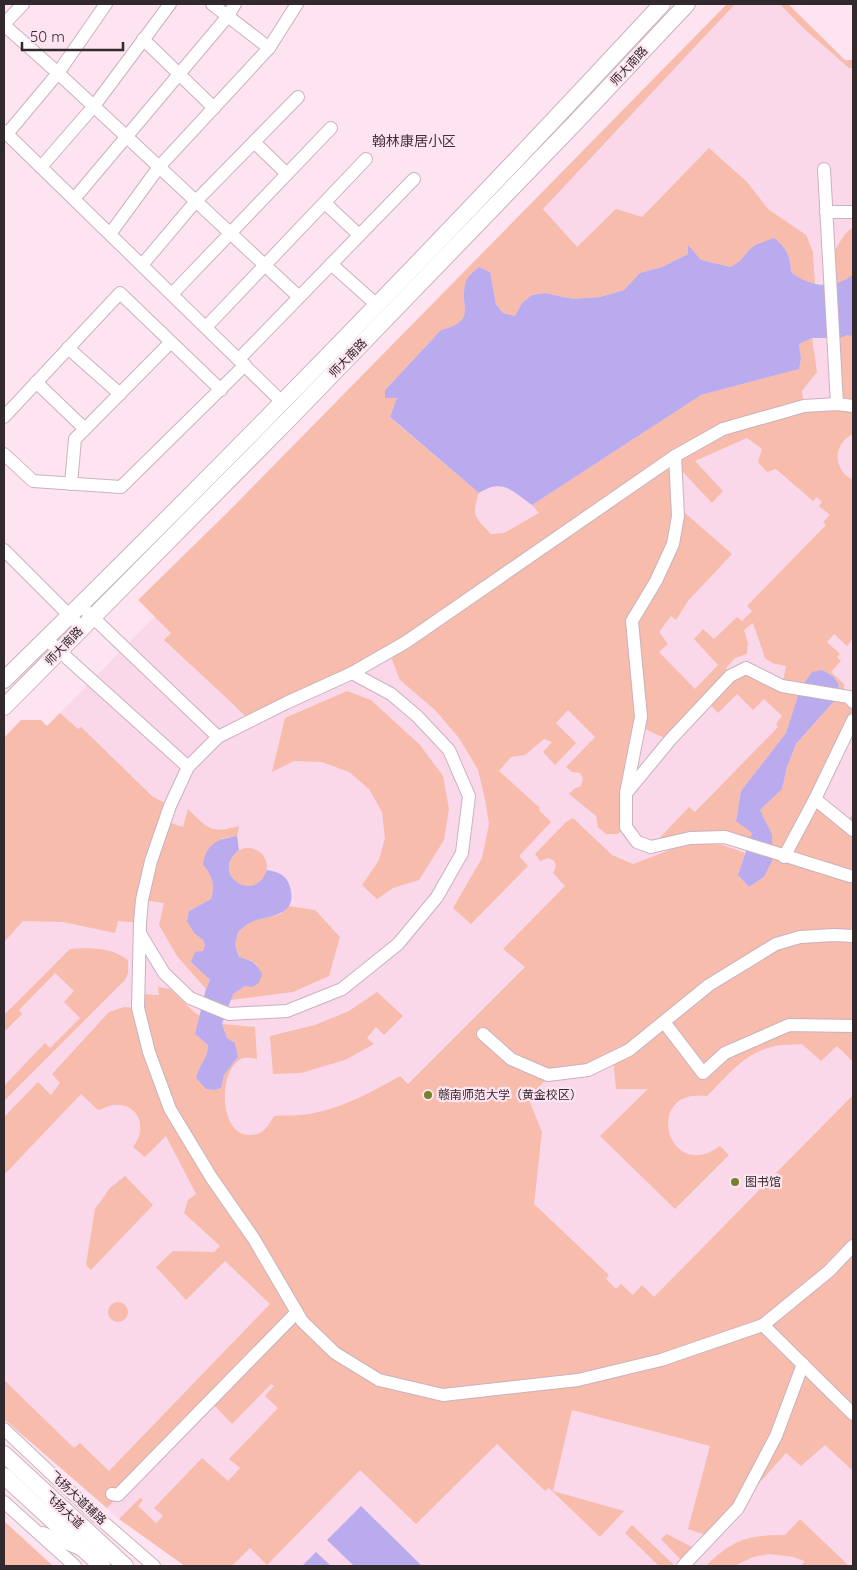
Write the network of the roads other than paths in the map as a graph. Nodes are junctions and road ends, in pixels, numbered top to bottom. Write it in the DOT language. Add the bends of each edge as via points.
graph roads {
  1 [pos="106,4"];
  2 [pos="170,4"];
  3 [pos="212,4"];
  4 [pos="235,4"];
  5 [pos="297,4"];
  6 [pos="662,4"];
  7 [pos="687,4"];
  8 [pos="21,5"];
  9 [pos="228,16"];
  10 [pos="4,25"];
  11 [pos="144,39"];
  12 [pos="269,48"];
  13 [pos="58,72"];
  14 [pos="179,75"];
  15 [pos="298,97"];
  16 [pos="94,106"];
  17 [pos="214,108"];
  18 [pos="331,128"];
  19 [pos="5,132"];
  20 [pos="128,137"];
  21 [pos="254,142"];
  22 [pos="366,159"];
  23 [pos="41,167"];
  24 [pos="159,167"];
  25 [pos="824,169"];
  26 [pos="287,174"];
  27 [pos="414,179"];
  28 [pos="74,199"];
  29 [pos="196,201"];
  30 [pos="325,203"];
  31 [pos="826,212"];
  32 [pos="853,212"];
  33 [pos="230,233"];
  34 [pos="110,234"];
  35 [pos="359,235"];
  36 [pos="331,264"];
  37 [pos="142,265"];
  38 [pos="265,265"];
  39 [pos="172,294"];
  40 [pos="299,297"];
  41 [pos="377,305"];
  42 [pos="206,327"];
  43 [pos="170,343"];
  44 [pos="68,348"];
  45 [pos="242,362"];
  46 [pos="36,382"];
  47 [pos="221,390"];
  48 [pos="120,394"];
  49 [pos="282,402"];
  50 [pos="837,404"];
  51 [pos="853,406"];
  52 [pos="4,417"];
  53 [pos="84,429"];
  54 [pos="4,454"];
  55 [pos="676,456"];
  56 [pos="71,484"];
  57 [pos="4,550"];
  58 [pos="74,610"];
  59 [pos="87,622"];
  60 [pos="46,639"];
  61 [pos="60,651"];
  62 [pos="352,673"];
  63 [pos="4,680"];
  64 [pos="851,700"];
  65 [pos="4,707"];
  66 [pos="853,720"];
  67 [pos="218,738"];
  68 [pos="188,768"];
  69 [pos="626,793"];
  70 [pos="815,799"];
  71 [pos="853,830"];
  72 [pos="784,856"];
  73 [pos="850,876"];
  74 [pos="140,934"];
  75 [pos="853,936"];
  76 [pos="664,1022"];
  77 [pos="853,1026"];
  78 [pos="483,1034"];
  79 [pos="853,1246"];
  80 [pos="297,1312"];
  81 [pos="763,1325"];
  82 [pos="803,1364"];
  83 [pos="853,1414"];
  84 [pos="4,1429"];
  85 [pos="4,1436"];
  86 [pos="17,1441"];
  87 [pos="4,1454"];
  88 [pos="4,1476"];
  89 [pos="112,1494"];
  90 [pos="4,1502"];
  91 [pos="93,1513"];
  92 [pos="34,1530"];
  93 [pos="85,1551"];
  94 [pos="122,1564"];
  95 [pos="74,1566"];
  96 [pos="102,1566"];
  97 [pos="154,1566"];
  98 [pos="683,1566"];
  1 -- 13 [label="street"];
  2 -- 11 [label="street"];
  3 -- 9 [label="street"];
  4 -- 9 [label="street"];
  5 -- 12 [label="street"];
  6 -- 41 [label="main road, 师大南路"];
  7 -- 59 [label="main road, 师大南路" via="302,406"];
  8 -- 10 [label="street"];
  9 -- 12 [label="street"];
  9 -- 14 [label="street"];
  10 -- 13 [label="street"];
  11 -- 14 [label="street"];
  11 -- 16 [label="street"];
  12 -- 17 [label="street"];
  13 -- 16 [label="street"];
  13 -- 19 [label="street"];
  14 -- 17 [label="street"];
  14 -- 20 [label="street"];
  15 -- 21 [label="street"];
  16 -- 20 [label="street"];
  16 -- 23 [label="street"];
  17 -- 24 [label="street"];
  18 -- 26 [label="street"];
  19 -- 23 [label="street"];
  20 -- 24 [label="street"];
  20 -- 28 [label="street"];
  21 -- 26 [label="street"];
  21 -- 29 [label="street"];
  22 -- 30 [label="street"];
  23 -- 28 [label="street"];
  24 -- 29 [label="street"];
  24 -- 34 [label="street"];
  25 -- 31 [label="street"];
  26 -- 33 [label="street"];
  27 -- 35 [label="street"];
  28 -- 34 [label="street"];
  29 -- 33 [label="street"];
  29 -- 37 [label="street"];
  30 -- 35 [label="street"];
  30 -- 38 [label="street"];
  31 -- 32 [label="street"];
  31 -- 50 [label="street"];
  33 -- 38 [label="street"];
  33 -- 39 [label="street"];
  34 -- 37 [label="street"];
  35 -- 36 [label="street"];
  36 -- 40 [label="street"];
  36 -- 41 [label="street"];
  37 -- 39 [label="street"];
  38 -- 40 [label="street"];
  38 -- 42 [label="street"];
  39 -- 42 [label="street"];
  40 -- 45 [label="street"];
  41 -- 49 [label="main road, 师大南路"];
  42 -- 45 [label="street"];
  43 -- 44 [label="street" via="120,293"];
  43 -- 47 [label="street"];
  43 -- 48 [label="street"];
  44 -- 46 [label="street"];
  44 -- 48 [label="street"];
  45 -- 47 [label="street"];
  45 -- 49 [label="street"];
  46 -- 52 [label="street"];
  46 -- 53 [label="street"];
  47 -- 56 [label="street" via="121,488"];
  48 -- 53 [label="street"];
  49 -- 58 [label="main road, 师大南路"];
  50 -- 51 [label="street"];
  50 -- 55 [label="street" via="804,406 723,430"];
  53 -- 56 [label="street" via="75,439"];
  54 -- 56 [label="street" via="33,482"];
  55 -- 62 [label="street" via="406,642"];
  55 -- 69 [label="street" via="678,516 673,544 632,621 641,717"];
  57 -- 58 [label="street"];
  58 -- 59 [label="street"];
  58 -- 60 [label="main road, 师大南路"];
  59 -- 61 [label="main road, 师大南路"];
  59 -- 67 [label="street"];
  60 -- 61 [label="street"];
  60 -- 63 [label="main road, 师大南路"];
  61 -- 65 [label="main road, 师大南路"];
  61 -- 68 [label="street"];
  62 -- 67 [label="street"];
  62 -- 74 [label="street" via="391,694 417,716 449,750 469,796 462,853 437,896 398,944 342,989 287,1011 229,1014 190,998 164,972"];
  64 -- 69 [label="street" via="782,686 746,668 730,676"];
  66 -- 70 [label="street"];
  67 -- 68 [label="street"];
  68 -- 74 [label="street" via="170,806 151,861 142,900"];
  69 -- 72 [label="street" via="626,827 637,842 651,847 690,838 725,837"];
  70 -- 71 [label="street"];
  70 -- 72 [label="street"];
  72 -- 73 [label="street"];
  74 -- 80 [label="street" via="138,1008 149,1052 170,1109"];
  75 -- 76 [label="street" via="800,937 776,944 709,985"];
  76 -- 77 [label="street" via="703,1073 725,1053 789,1025"];
  76 -- 78 [label="street" via="630,1050 588,1070 548,1075 511,1059"];
  79 -- 81 [label="street" via="829,1272"];
  80 -- 81 [label="street" via="335,1353 379,1380 443,1395 578,1380 661,1360"];
  80 -- 89 [label="street" via="118,1495"];
  81 -- 82 [label="street"];
  82 -- 83 [label="street"];
  82 -- 98 [label="street" via="776,1436 738,1508"];
  84 -- 86 [label="street, 飞扬大道辅路"];
  85 -- 86 [label="street"];
  86 -- 91 [label="street, 飞扬大道辅路"];
  87 -- 94 [label="main road, 飞扬大道"];
  88 -- 93 [label="main road, 飞扬大道"];
  90 -- 92 [label="street"];
  91 -- 94 [label="street"];
  91 -- 97 [label="street, 飞扬大道辅路"];
  92 -- 93 [label="street"];
  92 -- 95 [label="street"];
  93 -- 96 [label="main road, 飞扬大道"];
}
